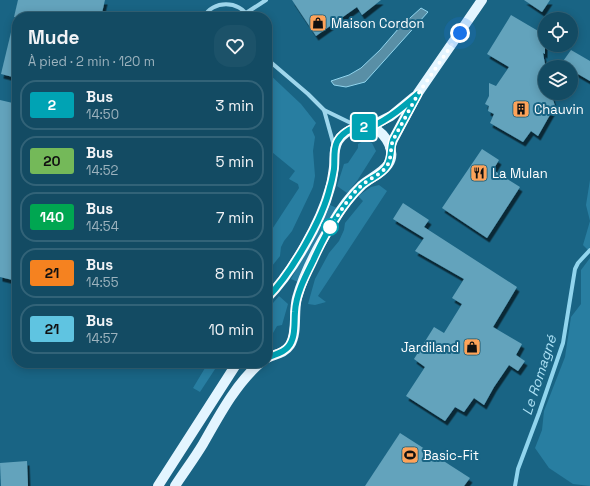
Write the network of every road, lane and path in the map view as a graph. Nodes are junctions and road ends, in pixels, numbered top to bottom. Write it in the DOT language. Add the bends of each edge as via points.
graph roads {
  1 [pos="266,0"];
  2 [pos="482,0"];
  3 [pos="207,12"];
  4 [pos="245,12"];
  5 [pos="251,12"];
  6 [pos="272,62"];
  7 [pos="418,94"];
  8 [pos="324,110"];
  9 [pos="364,127"];
  10 [pos="390,147"];
  11 [pos="334,150"];
  12 [pos="272,292"];
  13 [pos="272,356"];
  14 [pos="234,368"];
  15 [pos="255,368"];
  16 [pos="158,486"];
  17 [pos="175,486"];
  1 -- 5 [label="street"];
  2 -- 7 [label="main road"];
  3 -- 4 [label="street" via="209,8 225,1 235,3"];
  6 -- 8 [label="street"];
  7 -- 9 [label="main road" via="391,116"];
  7 -- 10 [label="main road"];
  8 -- 9 [label="street"];
  8 -- 11 [label="street"];
  9 -- 10 [label="main road" via="382,134"];
  9 -- 11 [label="main road" via="342,135"];
  10 -- 13 [label="main road" via="387,166 361,186 332,224 297,298 291,344 283,352"];
  11 -- 12 [label="main road" via="334,170 322,211 298,256"];
  14 -- 16 [label="main road"];
  15 -- 17 [label="main road" via="244,378"];
}
